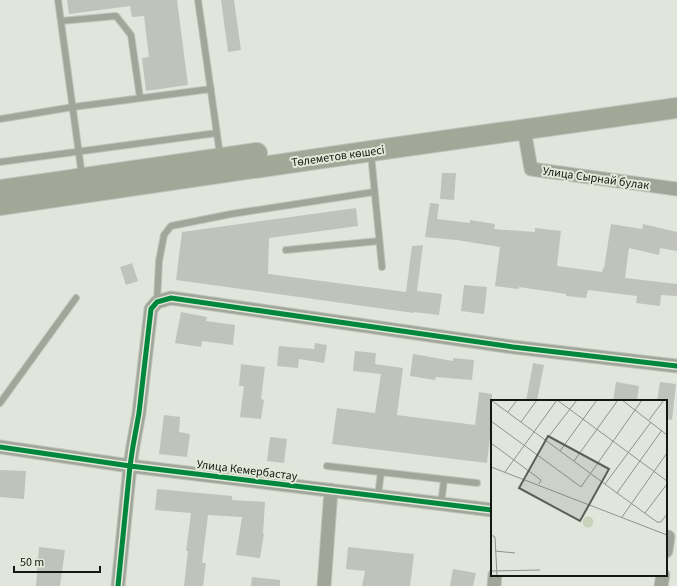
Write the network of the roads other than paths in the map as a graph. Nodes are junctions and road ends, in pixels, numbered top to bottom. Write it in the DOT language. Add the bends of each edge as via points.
graph roads {
  1 [pos="58,0"];
  2 [pos="198,0"];
  3 [pos="61,20"];
  4 [pos="211,89"];
  5 [pos="677,95"];
  6 [pos="140,98"];
  7 [pos="73,107"];
  8 [pos="677,108"];
  9 [pos="0,118"];
  10 [pos="524,129"];
  11 [pos="217,133"];
  12 [pos="79,151"];
  13 [pos="371,151"];
  14 [pos="221,158"];
  15 [pos="0,162"];
  16 [pos="83,178"];
  17 [pos="677,189"];
  18 [pos="0,190"];
  19 [pos="374,192"];
  20 [pos="0,205"];
  21 [pos="379,241"];
  22 [pos="286,250"];
  23 [pos="382,267"];
  24 [pos="76,298"];
  25 [pos="157,302"];
  26 [pos="677,366"];
  27 [pos="0,402"];
  28 [pos="0,447"];
  29 [pos="130,466"];
  30 [pos="327,466"];
  31 [pos="381,472"];
  32 [pos="444,480"];
  33 [pos="477,483"];
  34 [pos="331,490"];
  35 [pos="378,496"];
  36 [pos="441,504"];
  37 [pos="491,510"];
  38 [pos="670,537"];
  39 [pos="667,548"];
  40 [pos="495,576"];
  41 [pos="663,576"];
  42 [pos="118,586"];
  43 [pos="324,586"];
  44 [pos="494,586"];
  45 [pos="661,586"];
  1 -- 3 [label="lane"];
  2 -- 4 [label="lane"];
  3 -- 6 [label="lane" via="116,16 131,35"];
  3 -- 7 [label="lane"];
  4 -- 6 [label="lane"];
  4 -- 11 [label="lane"];
  5 -- 14 [label="main road, Төлеметов көшесі"];
  6 -- 7 [label="lane"];
  7 -- 9 [label="lane"];
  7 -- 12 [label="lane"];
  8 -- 10 [label="main road, Төлеметов көшесі"];
  10 -- 13 [label="main road, Төлеметов көшесі"];
  10 -- 17 [label="street, Улица Сырнай булак" via="531,169"];
  11 -- 12 [label="lane"];
  11 -- 14 [label="lane"];
  12 -- 15 [label="lane"];
  12 -- 16 [label="lane"];
  13 -- 19 [label="lane"];
  13 -- 20 [label="main road, Төлеметов көшесі"];
  14 -- 16 [label="main road, Төлеметов көшесі"];
  16 -- 18 [label="main road, Төлеметов көшесі"];
  19 -- 21 [label="lane"];
  19 -- 25 [label="lane" via="171,226 164,236 159,261"];
  21 -- 22 [label="lane"];
  21 -- 23 [label="lane"];
  24 -- 27 [label="lane"];
  25 -- 26 [label="street" via="171,298 513,347"];
  25 -- 29 [label="street" via="151,309"];
  28 -- 29 [label="street, Улица Кемербастау"];
  29 -- 34 [label="street, Улица Кемербастау"];
  29 -- 42 [label="street"];
  30 -- 31 [label="lane"];
  31 -- 32 [label="lane"];
  31 -- 35 [label="lane"];
  32 -- 33 [label="lane"];
  32 -- 36 [label="lane"];
  34 -- 35 [label="street, Улица Кемербастау"];
  34 -- 43 [label="street"];
  35 -- 36 [label="street, Улица Кемербастау"];
  36 -- 37 [label="street, Улица Кемербастау"];
  38 -- 39 [label="street"];
  40 -- 44 [label="street"];
  41 -- 45 [label="street"];
}
